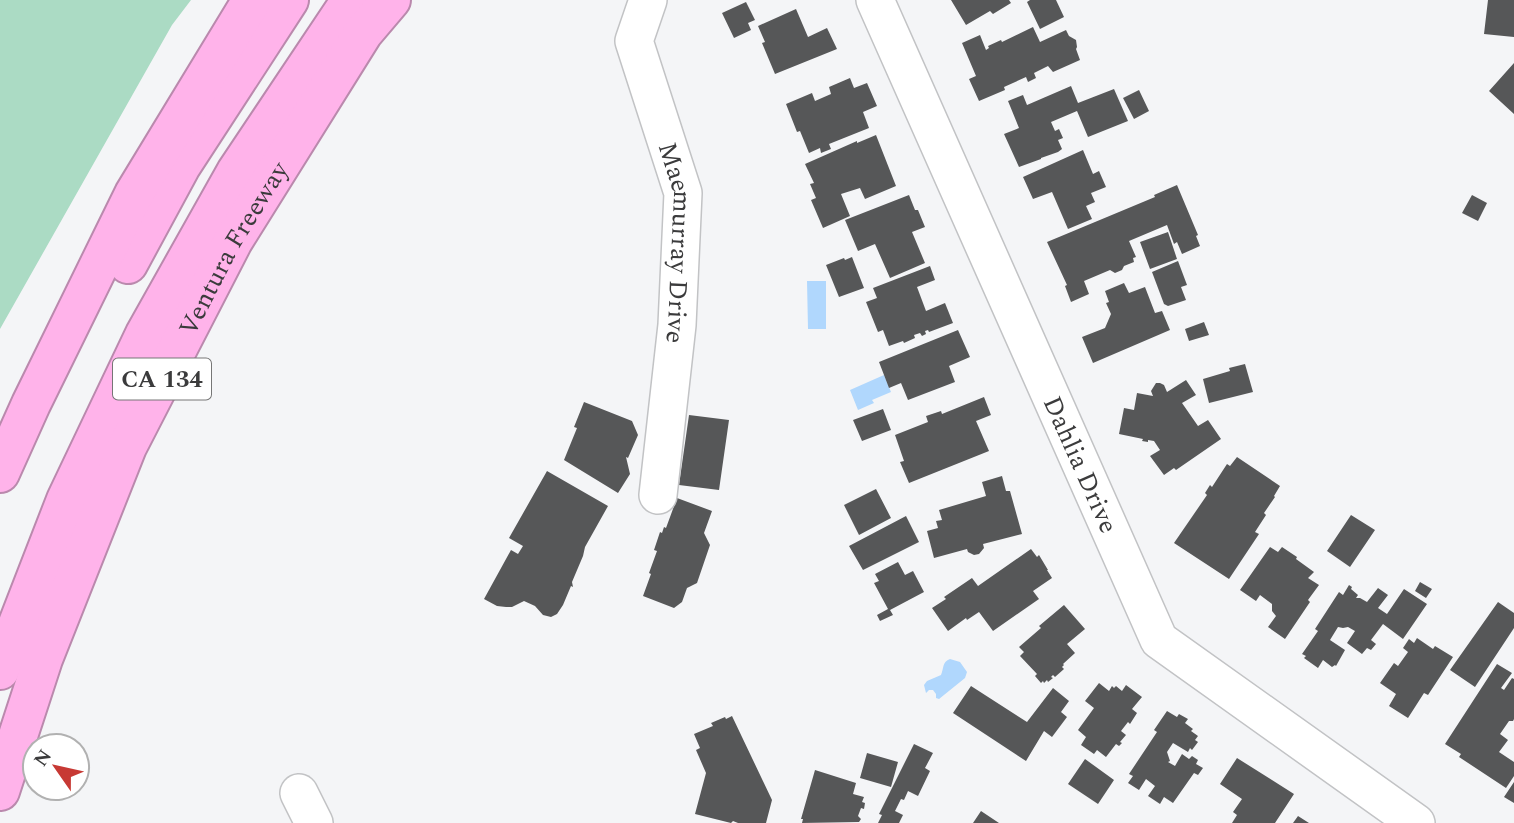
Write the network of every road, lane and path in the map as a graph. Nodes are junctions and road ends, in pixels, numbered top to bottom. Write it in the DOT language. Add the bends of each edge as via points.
graph roads {
  1 [pos="252,0"];
  2 [pos="289,0"];
  3 [pos="351,0"];
  4 [pos="391,0"];
  5 [pos="648,0"];
  6 [pos="875,0"];
  7 [pos="31,404"];
  8 [pos="0,473"];
  9 [pos="657,495"];
  10 [pos="0,670"];
  11 [pos="0,790"];
  12 [pos="1416,823"];
  1 -- 7 [label="highway" via="134,194"];
  2 -- 7 [label="highway" via="181,166 70,376"];
  3 -- 10 [label="highway" via="236,172 145,334 66,500"];
  4 -- 11 [label="highway, Ventura Freeway / CA 134" via="363,33 233,241 127,447 43,659"];
  5 -- 9 [label="street, Maemurray Drive" via="634,41 683,193 677,325"];
  6 -- 12 [label="street, Dahlia Drive" via="1159,640"];
  7 -- 8 [label="highway"];
}
